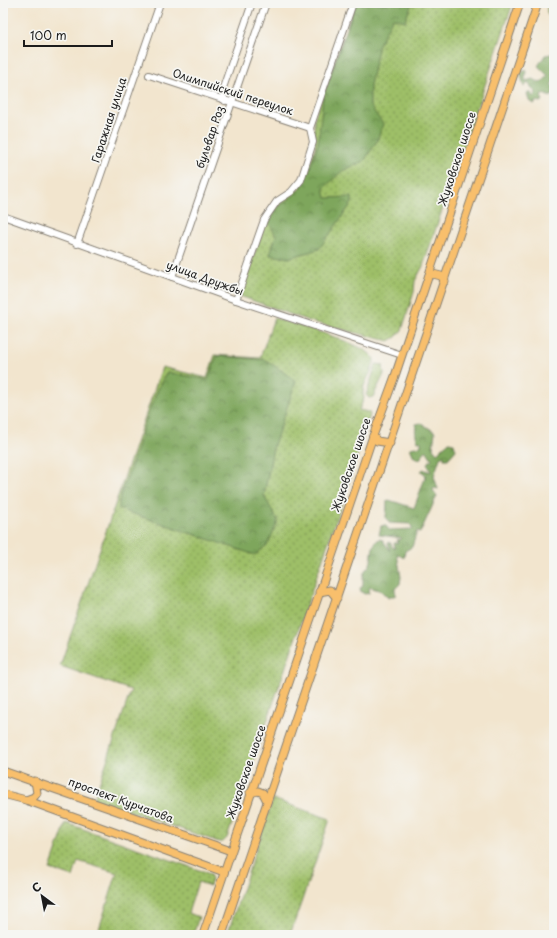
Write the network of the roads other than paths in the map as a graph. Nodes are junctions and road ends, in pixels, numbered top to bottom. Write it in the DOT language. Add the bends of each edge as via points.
graph roads {
  1 [pos="160,3"];
  2 [pos="252,3"];
  3 [pos="266,3"];
  4 [pos="353,3"];
  5 [pos="520,3"];
  6 [pos="538,3"];
  7 [pos="149,75"];
  8 [pos="225,101"];
  9 [pos="232,103"];
  10 [pos="310,128"];
  11 [pos="3,216"];
  12 [pos="77,244"];
  13 [pos="429,276"];
  14 [pos="172,277"];
  15 [pos="445,282"];
  16 [pos="236,300"];
  17 [pos="402,355"];
  18 [pos="373,436"];
  19 [pos="390,443"];
  20 [pos="319,592"];
  21 [pos="337,598"];
  22 [pos="3,771"];
  23 [pos="35,781"];
  24 [pos="250,793"];
  25 [pos="3,794"];
  26 [pos="26,800"];
  27 [pos="267,801"];
  28 [pos="231,851"];
  29 [pos="224,872"];
  30 [pos="203,935"];
  31 [pos="222,935"];
  1 -- 12 [label="street, Гаражная улица"];
  2 -- 8 [label="street" via="222,90"];
  3 -- 9 [label="street, бульвар Роз"];
  4 -- 10 [label="street"];
  5 -- 13 [label="main road, Жуковское шоссе"];
  6 -- 15 [label="main road"];
  7 -- 8 [label="street, Олимпийский переулок"];
  8 -- 9 [label="street, Олимпийский переулок"];
  9 -- 10 [label="street, Олимпийский переулок"];
  9 -- 14 [label="street, бульвар Роз"];
  10 -- 16 [label="street" via="313,142 301,180 291,192 278,201 264,220"];
  11 -- 12 [label="street, улица Дружбы"];
  12 -- 14 [label="street, улица Дружбы"];
  13 -- 15 [label="main road" via="440,276"];
  13 -- 17 [label="main road, Жуковское шоссе"];
  14 -- 16 [label="street, улица Дружбы"];
  15 -- 19 [label="main road" via="416,360"];
  16 -- 17 [label="street, улица Дружбы"];
  17 -- 18 [label="main road, Жуковское шоссе"];
  18 -- 19 [label="main road" via="377,441"];
  18 -- 20 [label="main road, Жуковское шоссе"];
  19 -- 21 [label="main road"];
  20 -- 21 [label="main road" via="330,590"];
  20 -- 24 [label="main road, Жуковское шоссе"];
  21 -- 27 [label="main road"];
  22 -- 23 [label="main road, проспект Курчатова"];
  23 -- 26 [label="main road" via="37,793"];
  23 -- 28 [label="main road, проспект Курчатова"];
  24 -- 27 [label="main road" via="263,793"];
  24 -- 28 [label="main road, Жуковское шоссе"];
  25 -- 26 [label="main road"];
  26 -- 29 [label="main road"];
  27 -- 31 [label="main road"];
  28 -- 29 [label="main road, Жуковское шоссе"];
  29 -- 30 [label="main road, Жуковское шоссе"];
}
